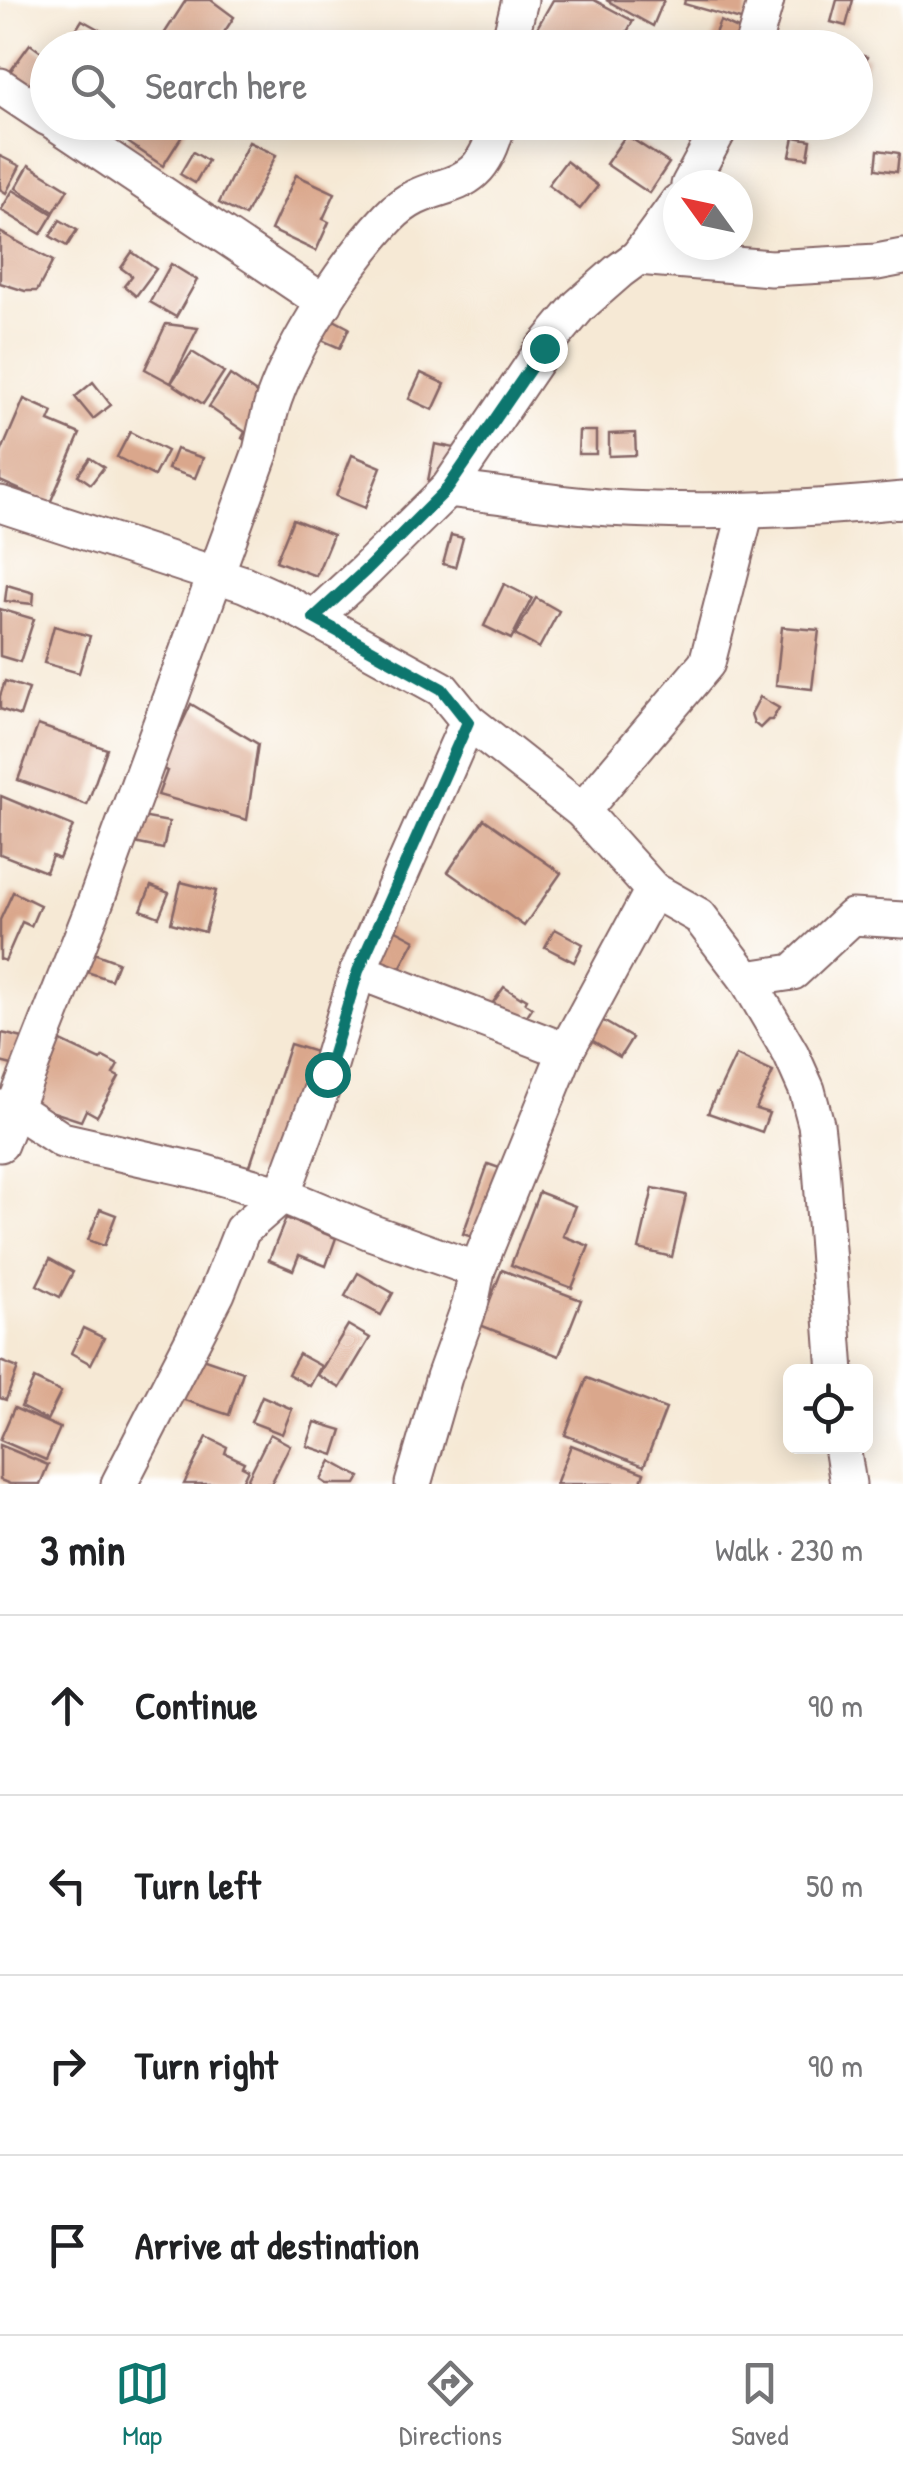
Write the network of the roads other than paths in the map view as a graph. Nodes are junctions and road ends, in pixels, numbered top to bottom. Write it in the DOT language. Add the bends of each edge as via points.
graph roads {
  1 [pos="520,0"];
  2 [pos="766,0"];
  3 [pos="512,30"];
  4 [pos="757,30"];
  5 [pos="0,86"];
  6 [pos="30,106"];
  7 [pos="82,140"];
  8 [pos="494,140"];
  9 [pos="713,140"];
  10 [pos="697,170"];
  11 [pos="663,222"];
  12 [pos="638,256"];
  13 [pos="903,257"];
  14 [pos="325,303"];
  15 [pos="448,488"];
  16 [pos="903,500"];
  17 [pos="0,504"];
  18 [pos="746,511"];
  19 [pos="216,575"];
  20 [pos="314,618"];
  21 [pos="468,722"];
  22 [pos="582,811"];
  23 [pos="653,890"];
  24 [pos="903,920"];
  25 [pos="358,971"];
  26 [pos="747,979"];
  27 [pos="566,1051"];
  28 [pos="7,1108"];
  29 [pos="0,1144"];
  30 [pos="282,1195"];
  31 [pos="478,1270"];
  32 [pos="835,1364"];
  33 [pos="843,1454"];
  34 [pos="120,1484"];
  35 [pos="412,1484"];
  36 [pos="848,1484"];
  1 -- 3 [label="street"];
  2 -- 4 [label="street"];
  5 -- 6 [label="street"];
  7 -- 14 [label="street"];
  8 -- 14 [label="street" via="469,178 408,200 390,216"];
  9 -- 10 [label="street"];
  11 -- 12 [label="street"];
  12 -- 13 [label="street" via="771,268"];
  12 -- 15 [label="street" via="579,306 544,348"];
  14 -- 19 [label="street" via="280,384"];
  15 -- 18 [label="street" via="608,508"];
  15 -- 20 [label="street"];
  16 -- 18 [label="street"];
  17 -- 19 [label="street"];
  18 -- 22 [label="street" via="706,663"];
  19 -- 20 [label="street"];
  19 -- 28 [label="street" via="155,745"];
  20 -- 21 [label="street" via="442,689"];
  21 -- 22 [label="street"];
  21 -- 25 [label="street"];
  22 -- 23 [label="street"];
  23 -- 26 [label="street" via="699,916"];
  23 -- 27 [label="street"];
  24 -- 26 [label="street" via="852,917 793,972"];
  25 -- 27 [label="street"];
  25 -- 30 [label="street"];
  26 -- 32 [label="street" via="790,1054 816,1124"];
  27 -- 31 [label="street"];
  28 -- 29 [label="street"];
  28 -- 30 [label="street" via="62,1140"];
  30 -- 31 [label="street"];
  30 -- 34 [label="street" via="242,1230"];
  31 -- 35 [label="street"];
  33 -- 36 [label="street"];
}
